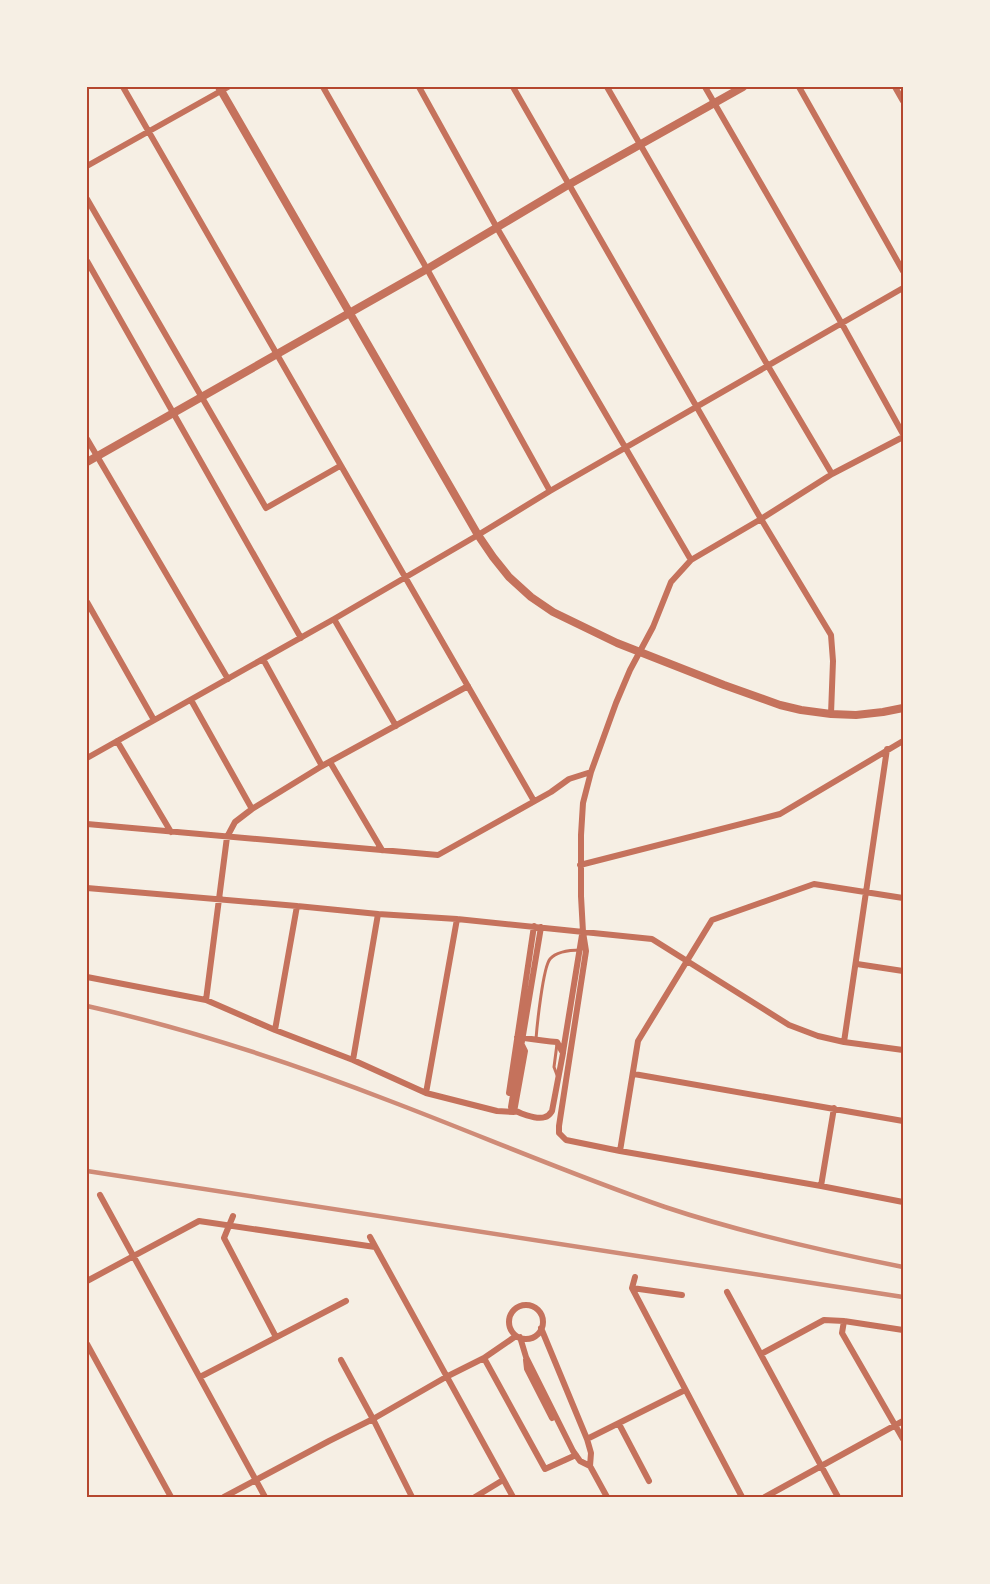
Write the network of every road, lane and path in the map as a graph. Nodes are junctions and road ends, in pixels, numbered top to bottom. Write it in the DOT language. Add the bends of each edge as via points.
graph roads {
  1 [pos="123,87"];
  2 [pos="323,87"];
  3 [pos="419,87"];
  4 [pos="513,87"];
  5 [pos="607,87"];
  6 [pos="705,87"];
  7 [pos="743,87"];
  8 [pos="800,87"];
  9 [pos="895,87"];
  10 [pos="223,88"];
  11 [pos="903,101"];
  12 [pos="715,104"];
  13 [pos="148,132"];
  14 [pos="640,145"];
  15 [pos="87,166"];
  16 [pos="568,185"];
  17 [pos="87,199"];
  18 [pos="497,228"];
  19 [pos="87,261"];
  20 [pos="427,269"];
  21 [pos="903,271"];
  22 [pos="903,288"];
  23 [pos="350,312"];
  24 [pos="842,324"];
  25 [pos="277,354"];
  26 [pos="768,366"];
  27 [pos="201,397"];
  28 [pos="696,407"];
  29 [pos="173,412"];
  30 [pos="903,435"];
  31 [pos="87,439"];
  32 [pos="625,448"];
  33 [pos="97,456"];
  34 [pos="87,462"];
  35 [pos="340,466"];
  36 [pos="832,474"];
  37 [pos="550,491"];
  38 [pos="761,519"];
  39 [pos="478,535"];
  40 [pos="691,560"];
  41 [pos="405,577"];
  42 [pos="87,602"];
  43 [pos="334,619"];
  44 [pos="301,638"];
  45 [pos="641,652"];
  46 [pos="263,659"];
  47 [pos="228,679"];
  48 [pos="468,686"];
  49 [pos="191,700"];
  50 [pos="903,708"];
  51 [pos="831,714"];
  52 [pos="154,720"];
  53 [pos="396,726"];
  54 [pos="117,741"];
  55 [pos="903,741"];
  56 [pos="887,749"];
  57 [pos="87,758"];
  58 [pos="330,762"];
  59 [pos="322,766"];
  60 [pos="591,772"];
  61 [pos="534,801"];
  62 [pos="252,809"];
  63 [pos="87,824"];
  64 [pos="171,832"];
  65 [pos="227,837"];
  66 [pos="382,850"];
  67 [pos="580,865"];
  68 [pos="87,888"];
  69 [pos="866,892"];
  70 [pos="903,898"];
  71 [pos="219,899"];
  72 [pos="297,906"];
  73 [pos="378,914"];
  74 [pos="457,919"];
  75 [pos="537,927"];
  76 [pos="582,932"];
  77 [pos="583,950"];
  78 [pos="687,960"];
  79 [pos="856,964"];
  80 [pos="903,971"];
  81 [pos="87,977"];
  82 [pos="206,1000"];
  83 [pos="275,1030"];
  84 [pos="536,1039"];
  85 [pos="520,1040"];
  86 [pos="557,1042"];
  87 [pos="844,1042"];
  88 [pos="903,1050"];
  89 [pos="563,1053"];
  90 [pos="353,1060"];
  91 [pos="634,1074"];
  92 [pos="558,1080"];
  93 [pos="426,1093"];
  94 [pos="834,1108"];
  95 [pos="506,1111"];
  96 [pos="514,1112"];
  97 [pos="548,1116"];
  98 [pos="903,1121"];
  99 [pos="559,1126"];
  100 [pos="620,1151"];
  101 [pos="821,1186"];
  102 [pos="100,1195"];
  103 [pos="903,1202"];
  104 [pos="233,1216"];
  105 [pos="229,1227"];
  106 [pos="370,1237"];
  107 [pos="375,1247"];
  108 [pos="134,1257"];
  109 [pos="635,1277"];
  110 [pos="87,1281"];
  111 [pos="632,1288"];
  112 [pos="727,1292"];
  113 [pos="682,1295"];
  114 [pos="346,1300"];
  115 [pos="844,1321"];
  116 [pos="541,1328"];
  117 [pos="903,1330"];
  118 [pos="518,1336"];
  119 [pos="276,1337"];
  120 [pos="87,1344"];
  121 [pos="761,1354"];
  122 [pos="484,1358"];
  123 [pos="341,1359"];
  124 [pos="200,1377"];
  125 [pos="446,1377"];
  126 [pos="686,1390"];
  127 [pos="373,1419"];
  128 [pos="903,1422"];
  129 [pos="619,1424"];
  130 [pos="895,1426"];
  131 [pos="587,1439"];
  132 [pos="903,1439"];
  133 [pos="574,1453"];
  134 [pos="590,1466"];
  135 [pos="822,1466"];
  136 [pos="256,1480"];
  137 [pos="503,1480"];
  138 [pos="649,1480"];
  139 [pos="171,1497"];
  140 [pos="224,1497"];
  141 [pos="266,1497"];
  142 [pos="412,1497"];
  143 [pos="475,1497"];
  144 [pos="513,1497"];
  145 [pos="607,1497"];
  146 [pos="742,1497"];
  147 [pos="765,1497"];
  148 [pos="838,1497"];
  1 -- 13 [label="street"];
  2 -- 20 [label="street"];
  3 -- 18 [label="street"];
  4 -- 16 [label="street"];
  5 -- 14 [label="street"];
  6 -- 12 [label="street"];
  7 -- 12 [label="street"];
  8 -- 21 [label="street"];
  9 -- 11 [label="street"];
  10 -- 13 [label="street"];
  10 -- 23 [label="street"];
  12 -- 14 [label="street"];
  12 -- 24 [label="street"];
  13 -- 15 [label="street"];
  13 -- 25 [label="street"];
  14 -- 16 [label="street"];
  14 -- 26 [label="street"];
  16 -- 18 [label="street"];
  16 -- 28 [label="street"];
  17 -- 27 [label="street"];
  18 -- 20 [label="street"];
  18 -- 32 [label="street"];
  19 -- 29 [label="street"];
  20 -- 23 [label="street"];
  20 -- 37 [label="street"];
  22 -- 24 [label="street"];
  23 -- 25 [label="street"];
  23 -- 39 [label="street"];
  24 -- 26 [label="street"];
  24 -- 30 [label="street"];
  25 -- 27 [label="street"];
  25 -- 35 [label="street"];
  26 -- 28 [label="street"];
  26 -- 36 [label="street"];
  27 -- 29 [label="street"];
  27 -- 35 [label="street" via="266,508"];
  28 -- 32 [label="street"];
  28 -- 38 [label="street"];
  29 -- 33 [label="street"];
  29 -- 44 [label="street"];
  30 -- 36 [label="street"];
  31 -- 33 [label="street"];
  32 -- 37 [label="street"];
  32 -- 40 [label="street"];
  33 -- 34 [label="street"];
  33 -- 47 [label="street"];
  35 -- 41 [label="street"];
  36 -- 38 [label="street"];
  37 -- 39 [label="street"];
  38 -- 40 [label="street"];
  38 -- 51 [label="street" via="831,635"];
  39 -- 41 [label="street"];
  39 -- 45 [label="street" via="509,577 531,597 553,612"];
  40 -- 45 [label="street" via="671,582"];
  41 -- 43 [label="street"];
  41 -- 48 [label="street"];
  42 -- 52 [label="street"];
  43 -- 44 [label="street"];
  43 -- 53 [label="street"];
  44 -- 46 [label="street"];
  45 -- 51 [label="street" via="780,705"];
  45 -- 60 [label="street" via="630,670"];
  46 -- 47 [label="street"];
  46 -- 59 [label="street"];
  47 -- 49 [label="street"];
  48 -- 53 [label="street"];
  48 -- 61 [label="street"];
  49 -- 52 [label="street"];
  49 -- 62 [label="street"];
  50 -- 51 [label="street"];
  52 -- 54 [label="street"];
  53 -- 58 [label="street"];
  54 -- 57 [label="street"];
  54 -- 64 [label="street"];
  55 -- 56 [label="street"];
  56 -- 67 [label="street" via="780,814"];
  56 -- 69 [label="street"];
  58 -- 59 [label="street"];
  58 -- 66 [label="street"];
  59 -- 62 [label="street"];
  60 -- 61 [label="street" via="569,779"];
  60 -- 67 [label="street" via="583,802"];
  61 -- 66 [label="street" via="438,855"];
  62 -- 65 [label="street" via="235,822"];
  63 -- 64 [label="street"];
  64 -- 65 [label="street"];
  65 -- 66 [label="street"];
  65 -- 71 [label="street"];
  67 -- 76 [label="street"];
  68 -- 71 [label="street"];
  69 -- 70 [label="street"];
  69 -- 78 [label="street" via="814,884 712,920"];
  69 -- 79 [label="street"];
  71 -- 72 [label="street"];
  71 -- 82 [label="street"];
  72 -- 73 [label="street"];
  72 -- 83 [label="street"];
  73 -- 74 [label="street"];
  73 -- 90 [label="street"];
  74 -- 75 [label="street"];
  74 -- 93 [label="street"];
  75 -- 76 [label="street"];
  75 -- 85 [label="street"];
  76 -- 77 [label="street"];
  76 -- 78 [label="street" via="652,939"];
  77 -- 84 [label="lane" via="555,955 546,964"];
  77 -- 89 [label="street"];
  77 -- 99 [label="street"];
  78 -- 87 [label="street" via="789,1025"];
  78 -- 91 [label="street" via="638,1041"];
  79 -- 80 [label="street"];
  79 -- 87 [label="street"];
  81 -- 82 [label="street"];
  82 -- 83 [label="street"];
  83 -- 90 [label="street"];
  84 -- 85 [label="street"];
  84 -- 86 [label="street"];
  85 -- 95 [label="street"];
  85 -- 96 [label="street" via="511,1107"];
  86 -- 89 [label="street"];
  86 -- 92 [label="lane" via="554,1067"];
  87 -- 88 [label="street"];
  89 -- 92 [label="street"];
  90 -- 93 [label="street"];
  91 -- 94 [label="street"];
  91 -- 100 [label="street"];
  92 -- 97 [label="street"];
  93 -- 95 [label="street"];
  94 -- 98 [label="street"];
  94 -- 101 [label="street"];
  95 -- 96 [label="street"];
  96 -- 97 [label="street"];
  97 -- 99 [label="street"];
  99 -- 100 [label="street" via="559,1133 566,1140"];
  100 -- 101 [label="street"];
  101 -- 103 [label="street"];
  102 -- 108 [label="street"];
  104 -- 105 [label="street"];
  105 -- 107 [label="street"];
  105 -- 108 [label="street" via="199,1221"];
  105 -- 119 [label="street" via="224,1238"];
  106 -- 107 [label="street"];
  107 -- 125 [label="street"];
  108 -- 110 [label="street"];
  108 -- 124 [label="street"];
  109 -- 111 [label="street"];
  111 -- 113 [label="street"];
  111 -- 126 [label="street"];
  112 -- 121 [label="street"];
  114 -- 119 [label="street"];
  115 -- 117 [label="street"];
  115 -- 121 [label="street" via="824,1320"];
  115 -- 130 [label="street" via="842,1333"];
  116 -- 118 [label="street" via="531,1338"];
  116 -- 118 [label="street" via="537,1309 520,1306 510,1317 510,1328"];
  116 -- 131 [label="street"];
  118 -- 122 [label="street"];
  118 -- 133 [label="street"];
  119 -- 124 [label="street"];
  120 -- 139 [label="street"];
  121 -- 135 [label="street"];
  122 -- 125 [label="street"];
  122 -- 133 [label="street" via="545,1469"];
  123 -- 127 [label="street"];
  124 -- 136 [label="street"];
  125 -- 127 [label="street"];
  125 -- 137 [label="street"];
  126 -- 129 [label="street"];
  126 -- 146 [label="street"];
  127 -- 136 [label="street"];
  127 -- 142 [label="street"];
  128 -- 130 [label="street"];
  129 -- 131 [label="street"];
  129 -- 138 [label="street"];
  130 -- 132 [label="street"];
  130 -- 135 [label="street"];
  131 -- 134 [label="street"];
  133 -- 134 [label="street"];
  134 -- 145 [label="street"];
  135 -- 147 [label="street"];
  135 -- 148 [label="street"];
  136 -- 140 [label="street"];
  136 -- 141 [label="street"];
  137 -- 143 [label="street"];
  137 -- 144 [label="street"];
}
